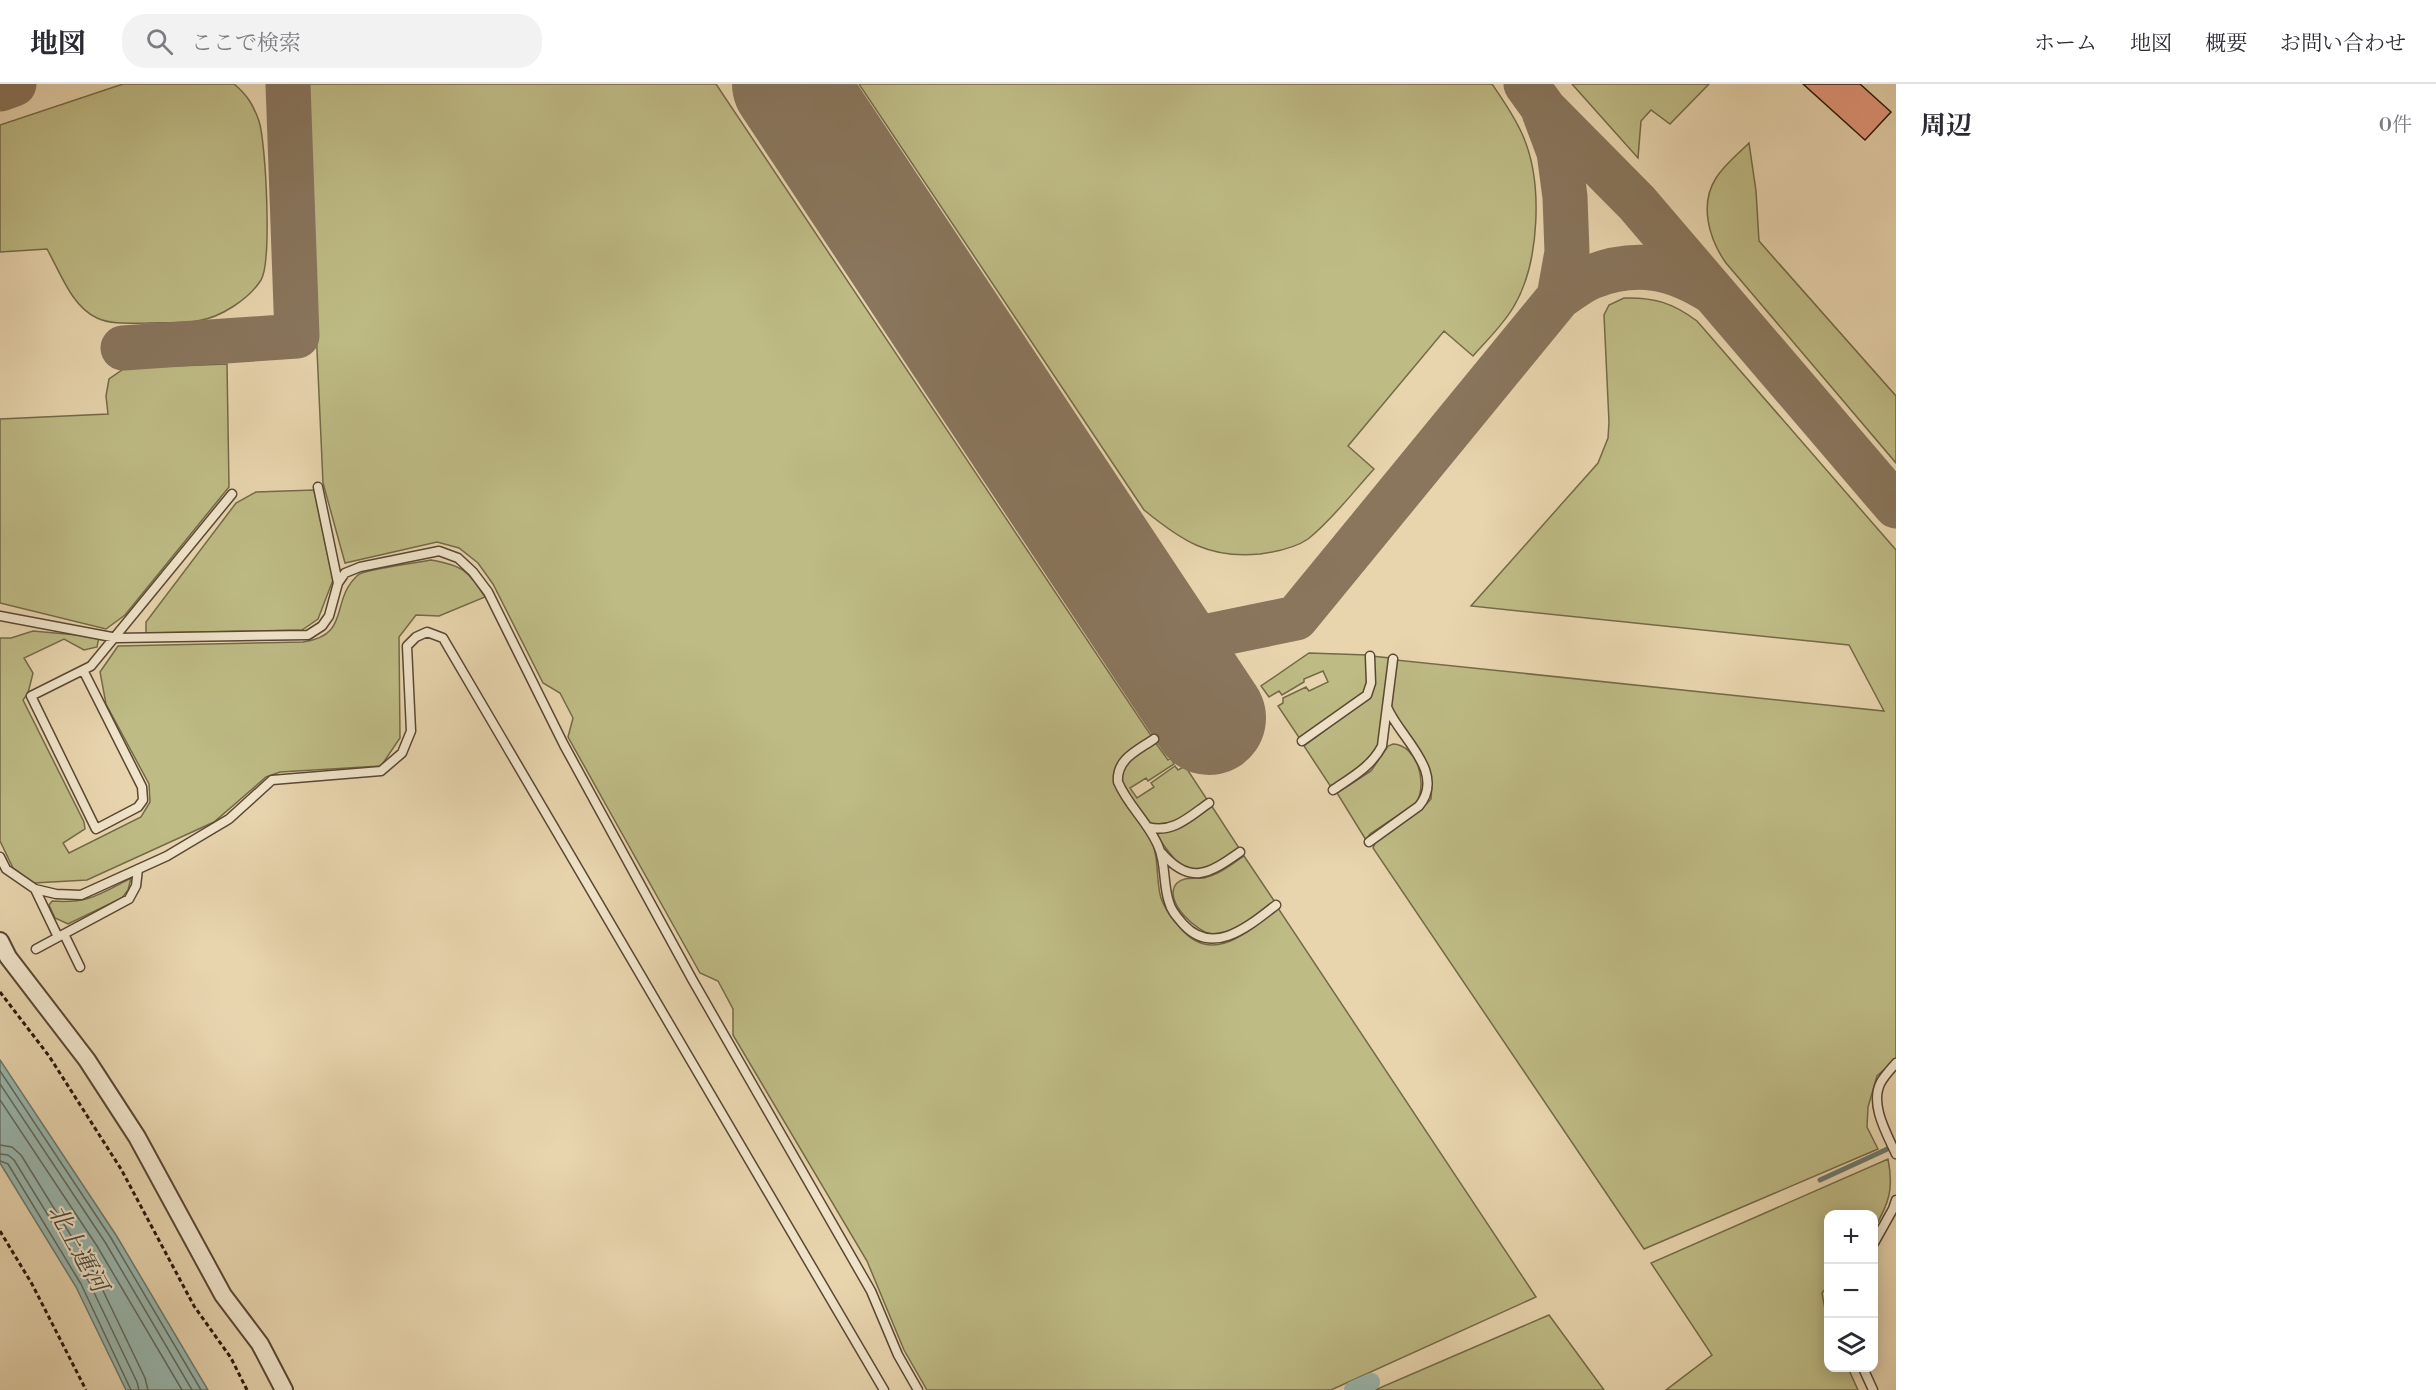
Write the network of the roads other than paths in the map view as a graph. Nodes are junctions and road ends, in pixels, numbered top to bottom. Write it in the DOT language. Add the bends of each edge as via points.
graph roads {
  1 [pos="318,487"];
  2 [pos="232,494"];
  3 [pos="338,583"];
  4 [pos="0,616"];
  5 [pos="117,638"];
  6 [pos="1370,656"];
  7 [pos="1393,659"];
  8 [pos="83,670"];
  9 [pos="1387,707"];
  10 [pos="1154,739"];
  11 [pos="1302,741"];
  12 [pos="1334,790"];
  13 [pos="1209,802"];
  14 [pos="1148,827"];
  15 [pos="1369,842"];
  16 [pos="1160,851"];
  17 [pos="1240,852"];
  18 [pos="0,857"];
  19 [pos="138,869"];
  20 [pos="35,889"];
  21 [pos="1276,905"];
  22 [pos="61,935"];
  23 [pos="0,941"];
  24 [pos="36,949"];
  25 [pos="80,967"];
  26 [pos="1896,1063"];
  27 [pos="1896,1154"];
  28 [pos="1896,1200"];
  29 [pos="1878,1235"];
  30 [pos="1865,1372"];
  31 [pos="284,1390"];
  32 [pos="884,1390"];
  33 [pos="918,1390"];
  34 [pos="1873,1390"];
  1 -- 3 [label="lane"];
  2 -- 5 [label="lane"];
  3 -- 5 [label="lane" via="329,616 308,635"];
  3 -- 33 [label="lane" via="345,573 360,567 439,551 458,558 488,592 564,744 692,979 862,1275"];
  4 -- 5 [label="lane"];
  5 -- 8 [label="lane" via="92,666"];
  6 -- 11 [label="lane" via="1371,683 1367,694"];
  7 -- 9 [label="lane"];
  8 -- 8 [label="lane" via="31,696 96,829 138,807 143,793"];
  9 -- 12 [label="lane" via="1382,746 1376,758"];
  9 -- 15 [label="lane" via="1393,722 1422,760 1427,789 1419,806"];
  10 -- 14 [label="lane" via="1125,759 1118,773 1121,789"];
  13 -- 14 [label="lane" via="1173,827"];
  14 -- 16 [label="lane"];
  16 -- 17 [label="lane" via="1172,864 1191,874 1214,870"];
  16 -- 21 [label="lane" via="1169,905 1189,930 1201,937 1226,937 1240,932"];
  18 -- 20 [label="lane" via="6,869"];
  19 -- 20 [label="lane" via="81,895"];
  19 -- 22 [label="lane" via="129,899"];
  19 -- 32 [label="lane" via="229,819 272,780 381,771 402,753 411,730 407,646 427,632 442,638"];
  20 -- 22 [label="lane"];
  22 -- 24 [label="lane"];
  22 -- 25 [label="lane"];
  23 -- 31 [label="street" via="87,1060 137,1137 223,1295 260,1344"];
  26 -- 27 [label="lane" via="1876,1097"];
  28 -- 29 [label="lane"];
  30 -- 34 [label="lane"];
}
